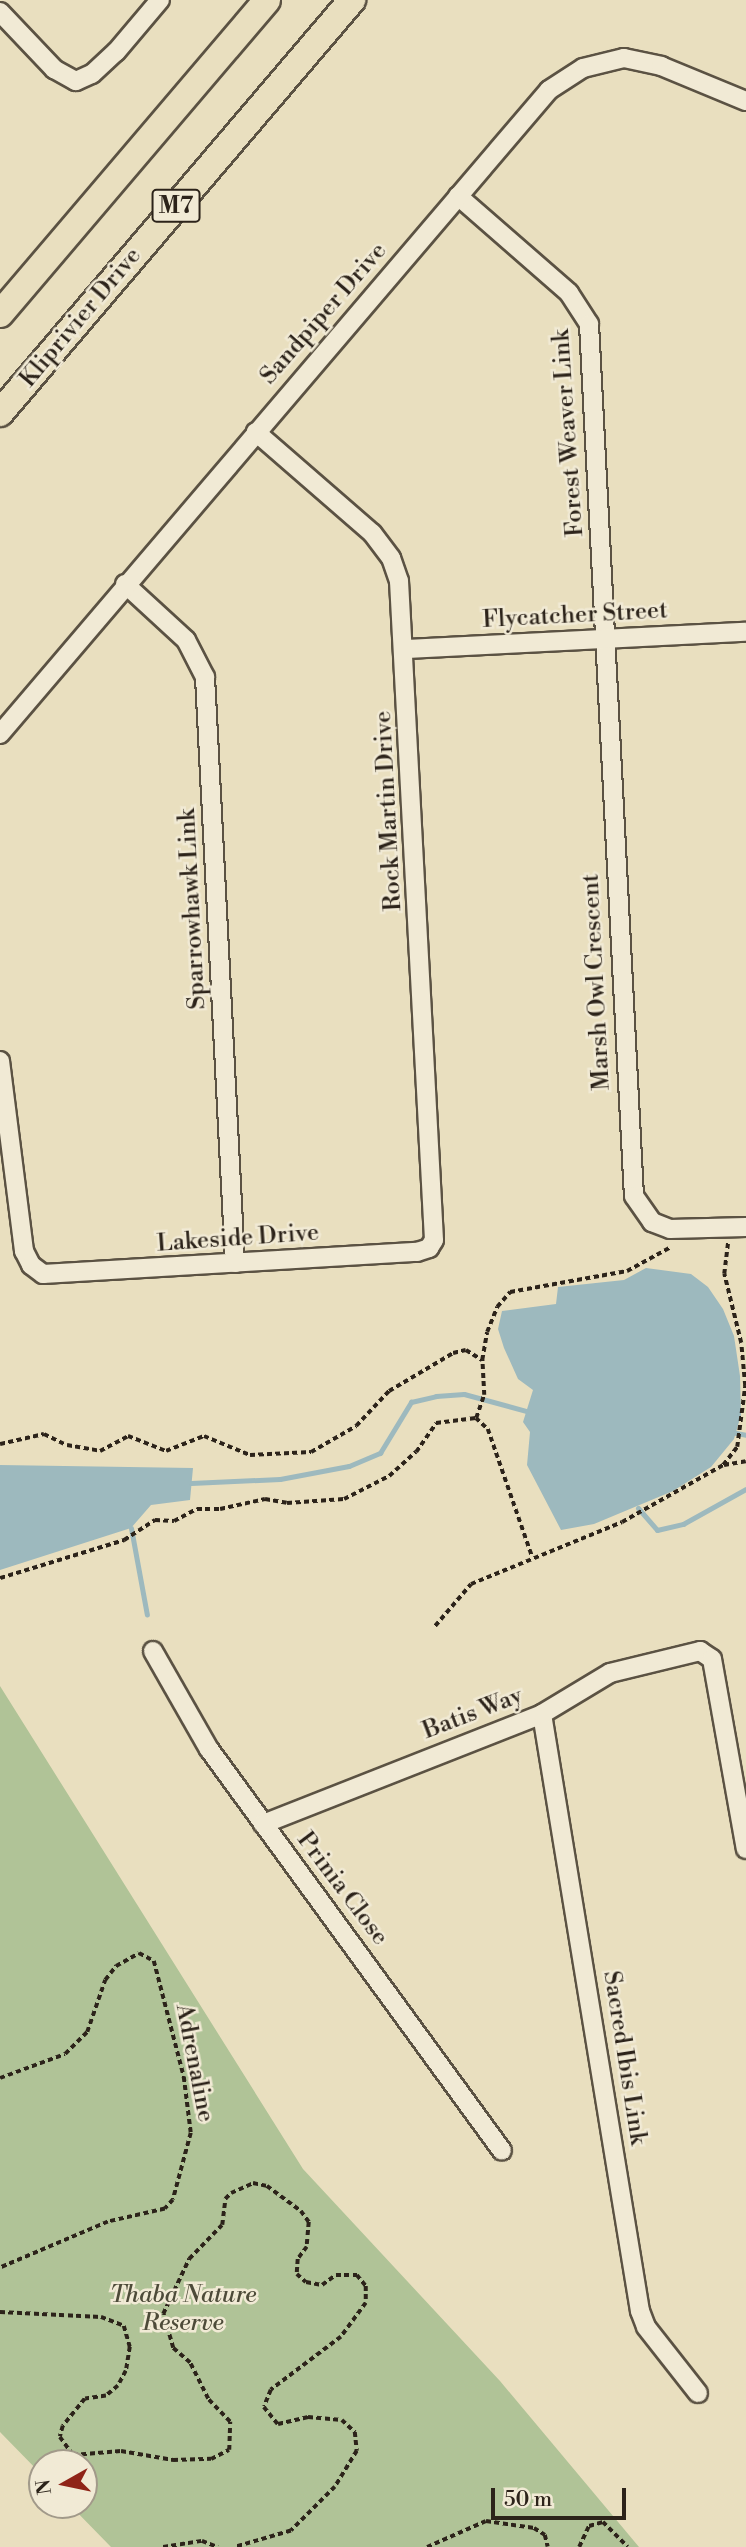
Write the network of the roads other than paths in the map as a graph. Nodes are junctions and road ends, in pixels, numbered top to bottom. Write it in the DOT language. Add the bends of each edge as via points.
graph roads {
  1 [pos="160,0"];
  2 [pos="257,0"];
  3 [pos="267,0"];
  4 [pos="352,0"];
  5 [pos="374,0"];
  6 [pos="0,12"];
  7 [pos="322,35"];
  8 [pos="226,46"];
  9 [pos="746,101"];
  10 [pos="458,196"];
  11 [pos="0,314"];
  12 [pos="0,414"];
  13 [pos="256,432"];
  14 [pos="125,584"];
  15 [pos="746,632"];
  16 [pos="605,638"];
  17 [pos="406,649"];
  18 [pos="0,734"];
  19 [pos="0,1061"];
  20 [pos="739,1227"];
  21 [pos="429,1248"];
  22 [pos="235,1263"];
  23 [pos="153,1651"];
  24 [pos="542,1714"];
  25 [pos="742,1801"];
  26 [pos="262,1824"];
  27 [pos="746,1849"];
  28 [pos="502,2151"];
  29 [pos="698,2393"];
  1 -- 6 [label="street" via="116,52 92,74 76,81 54,69"];
  2 -- 8 [label="main road"];
  3 -- 8 [label="main road, M7"];
  4 -- 7 [label="main road, Kliprivier Drive / M7"];
  5 -- 7 [label="main road" via="349,25"];
  7 -- 12 [label="main road, Kliprivier Drive / M7"];
  8 -- 11 [label="main road, M7"];
  9 -- 10 [label="street, Sandpiper Drive" via="640,59 603,61 549,90"];
  10 -- 13 [label="street, Sandpiper Drive"];
  10 -- 16 [label="street, Forest Weaver Link" via="569,293 589,324"];
  13 -- 14 [label="street, Sandpiper Drive"];
  13 -- 17 [label="street, Rock Martin Drive" via="372,533 391,558 400,581"];
  14 -- 18 [label="street, Sandpiper Drive"];
  14 -- 22 [label="street, Sparrowhawk Link" via="186,640 205,677"];
  15 -- 16 [label="street, Flycatcher Street"];
  16 -- 17 [label="street, Flycatcher Street"];
  16 -- 20 [label="street, Marsh Owl Crescent" via="632,1186 638,1206 652,1222 687,1229"];
  17 -- 21 [label="street, Rock Martin Drive" via="434,1228"];
  19 -- 22 [label="street, Lakeside Drive" via="24,1251 31,1265 50,1276"];
  21 -- 22 [label="street, Lakeside Drive"];
  23 -- 26 [label="street, Prinia Close" via="209,1749"];
  24 -- 25 [label="street, Batis Way" via="610,1673 700,1651 712,1659"];
  24 -- 26 [label="street, Batis Way"];
  24 -- 29 [label="street, Sacred Ibis Link" via="640,2311 646,2327"];
  25 -- 27 [label="street"];
  26 -- 28 [label="street, Prinia Close"];
}
